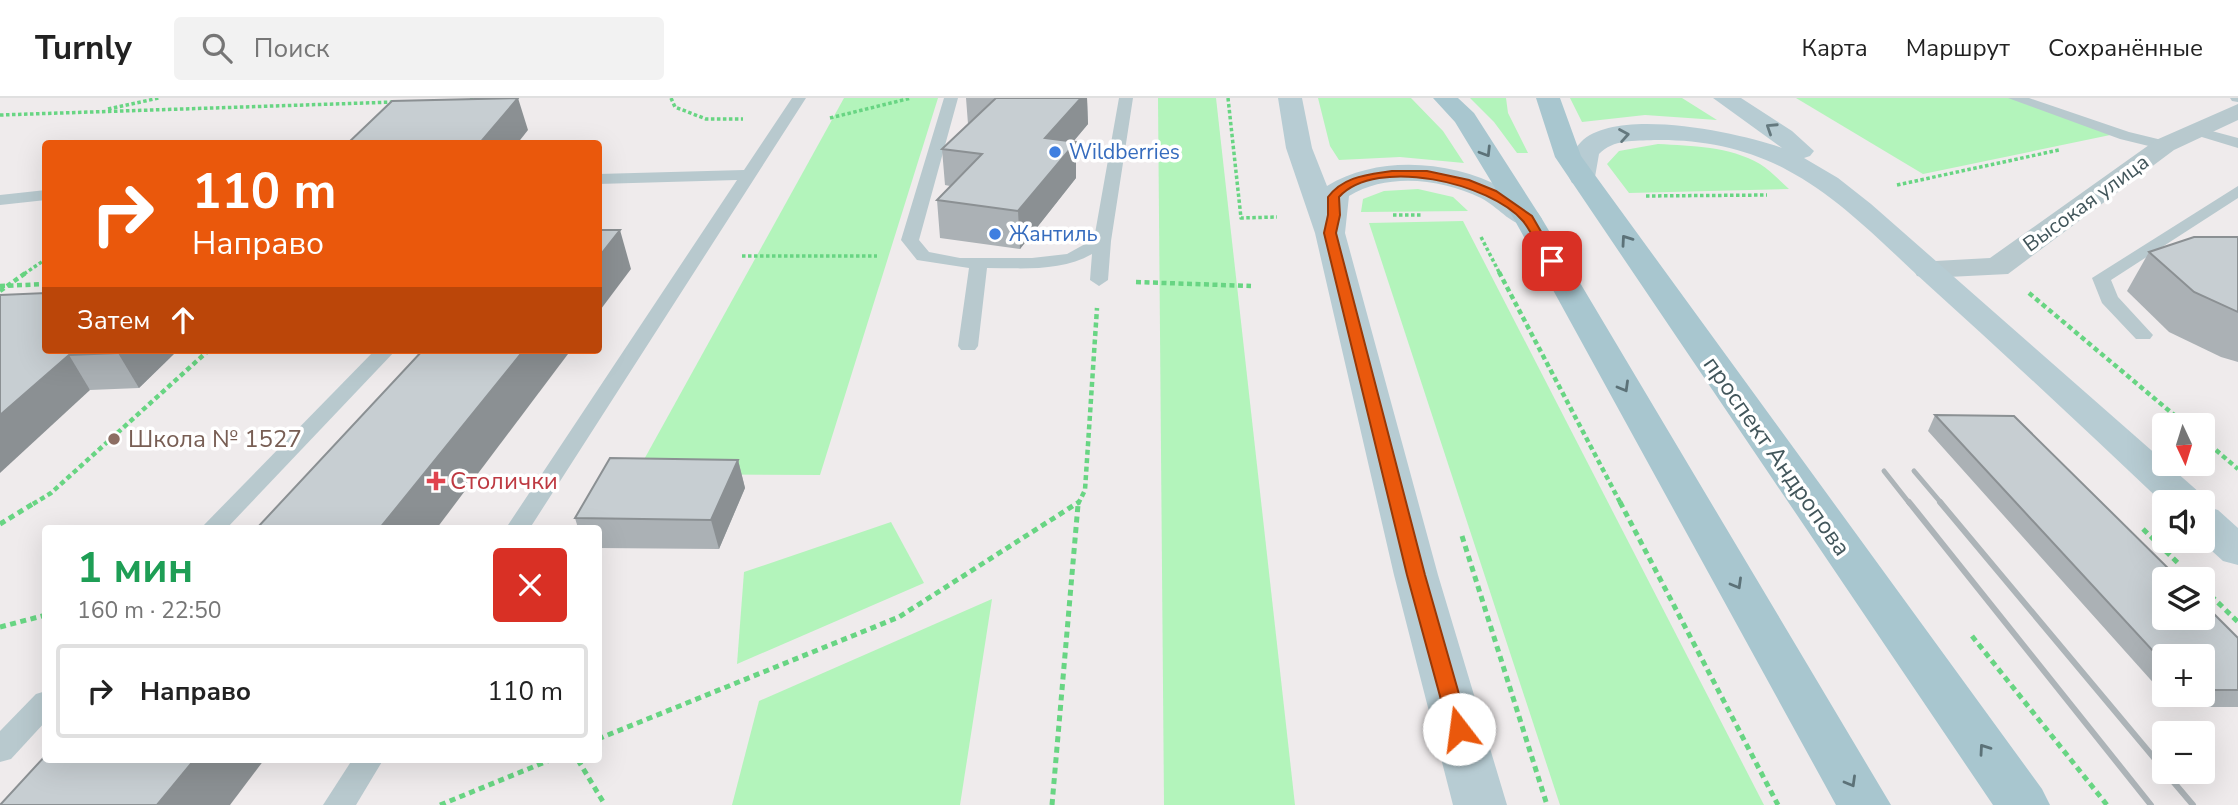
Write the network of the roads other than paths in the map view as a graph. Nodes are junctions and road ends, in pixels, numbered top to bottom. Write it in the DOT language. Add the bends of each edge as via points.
graph roads {
  1 [pos="799,98"];
  2 [pos="951,98"];
  3 [pos="1126,98"];
  4 [pos="1290,98"];
  5 [pos="1445,98"];
  6 [pos="1548,98"];
  7 [pos="1725,98"];
  8 [pos="2015,98"];
  9 [pos="2238,111"];
  10 [pos="2197,131"];
  11 [pos="2238,143"];
  12 [pos="2165,145"];
  13 [pos="748,175"];
  14 [pos="1582,177"];
  15 [pos="602,179"];
  16 [pos="2238,191"];
  17 [pos="1838,192"];
  18 [pos="42,195"];
  19 [pos="0,200"];
  20 [pos="1528,219"];
  21 [pos="1330,233"];
  22 [pos="1102,241"];
  23 [pos="979,263"];
  24 [pos="1928,270"];
  25 [pos="1099,280"];
  26 [pos="2143,335"];
  27 [pos="968,346"];
  28 [pos="382,354"];
  29 [pos="2173,490"];
  30 [pos="216,525"];
  31 [pos="520,525"];
  32 [pos="2215,530"];
  33 [pos="2238,551"];
  34 [pos="42,706"];
  35 [pos="0,750"];
  36 [pos="366,763"];
  37 [pos="339,805"];
  38 [pos="1480,805"];
  39 [pos="1864,805"];
  40 [pos="2023,805"];
  1 -- 13 [label="lane"];
  2 -- 23 [label="lane" via="910,240 923,256"];
  3 -- 22 [label="lane"];
  4 -- 21 [label="main road" via="1299,148"];
  5 -- 20 [label="main road, one-way" via="1465,118"];
  6 -- 14 [label="main road, проспект Андропова" via="1568,157"];
  17 -- 7 [label="main road, one-way" via="1795,144"];
  8 -- 12 [label="lane" via="2124,136"];
  9 -- 10 [label="street, Высокая улица"];
  10 -- 11 [label="lane"];
  10 -- 12 [label="street, Высокая улица"];
  12 -- 24 [label="street, Высокая улица" via="1997,267"];
  13 -- 15 [label="lane"];
  13 -- 31 [label="lane"];
  14 -- 17 [label="main road, one-way" via="1586,152 1595,143 1632,133 1679,132 1747,145 1796,164"];
  40 -- 14 [label="main road, проспект Андропова, one-way"];
  16 -- 26 [label="lane" via="2101,278 2109,299"];
  17 -- 24 [label="main road"];
  18 -- 19 [label="lane"];
  20 -- 21 [label="main road" via="1492,193 1465,182 1392,174 1356,181 1336,192"];
  20 -- 39 [label="main road, one-way"];
  21 -- 38 [label="main road" via="1416,575"];
  22 -- 23 [label="lane" via="1071,259"];
  22 -- 25 [label="lane"];
  23 -- 27 [label="lane"];
  24 -- 29 [label="main road"];
  28 -- 30 [label="lane"];
  32 -- 33 [label="main road"];
  34 -- 35 [label="lane"];
  36 -- 37 [label="lane"];
}
